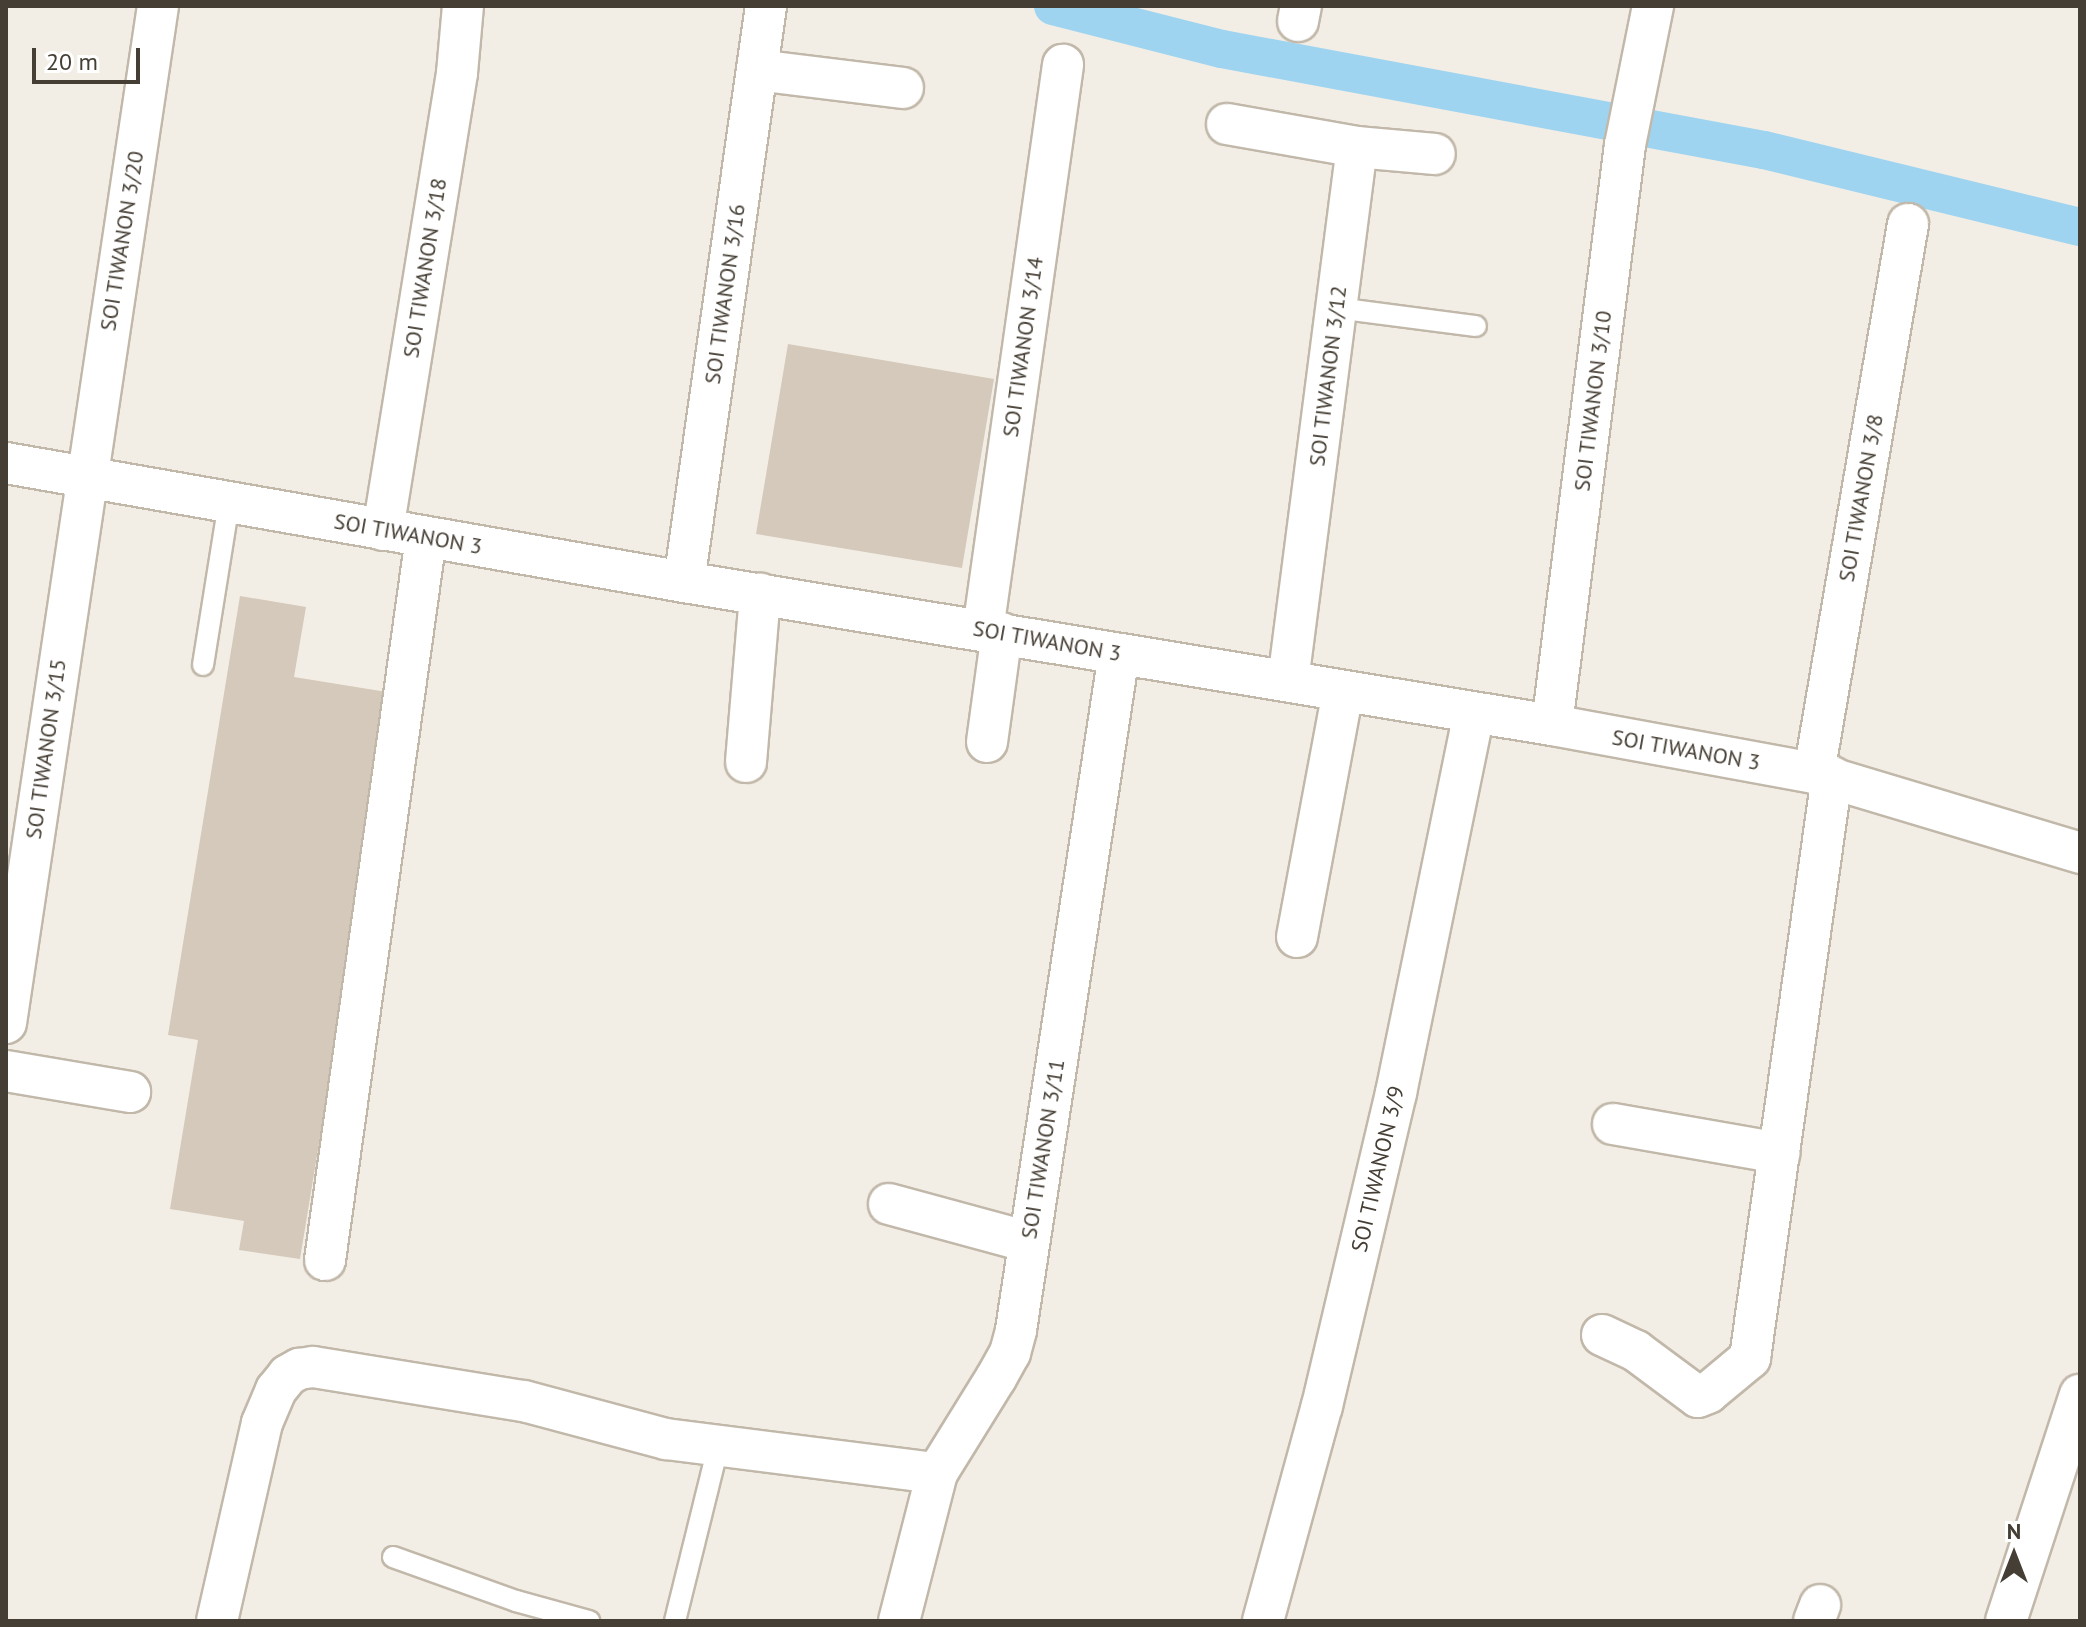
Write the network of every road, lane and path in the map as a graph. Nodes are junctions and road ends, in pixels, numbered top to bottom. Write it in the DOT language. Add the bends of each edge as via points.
graph roads {
  1 [pos="158,6"];
  2 [pos="463,6"];
  3 [pos="766,6"];
  4 [pos="1653,6"];
  5 [pos="1063,65"];
  6 [pos="757,70"];
  7 [pos="903,88"];
  8 [pos="1227,124"];
  9 [pos="1357,147"];
  10 [pos="1435,154"];
  11 [pos="1908,224"];
  12 [pos="1337,308"];
  13 [pos="1476,326"];
  14 [pos="6,463"];
  15 [pos="86,476"];
  16 [pos="229,502"];
  17 [pos="383,530"];
  18 [pos="426,538"];
  19 [pos="684,582"];
  20 [pos="760,594"];
  21 [pos="992,632"];
  22 [pos="1119,654"];
  23 [pos="203,665"];
  24 [pos="1288,681"];
  25 [pos="1343,691"];
  26 [pos="1474,713"];
  27 [pos="1552,725"];
  28 [pos="987,742"];
  29 [pos="746,762"];
  30 [pos="1823,775"];
  31 [pos="2080,853"];
  32 [pos="1297,937"];
  33 [pos="6,1023"];
  34 [pos="6,1071"];
  35 [pos="130,1092"];
  36 [pos="1613,1124"];
  37 [pos="1779,1153"];
  38 [pos="889,1204"];
  39 [pos="1029,1242"];
  40 [pos="325,1260"];
  41 [pos="1602,1335"];
  42 [pos="2078,1407"];
  43 [pos="718,1447"];
  44 [pos="937,1473"];
  45 [pos="393,1557"];
  46 [pos="217,1621"];
  47 [pos="589,1621"];
  48 [pos="675,1621"];
  49 [pos="899,1621"];
  50 [pos="1263,1621"];
  51 [pos="2006,1621"];
  1 -- 15 [label="street, SOI TIWANON 3/20"];
  2 -- 17 [label="street, SOI TIWANON 3/18" via="457,73"];
  3 -- 6 [label="street, SOI TIWANON 3/16"];
  4 -- 27 [label="street, SOI TIWANON 3/10" via="1625,145"];
  5 -- 21 [label="street, SOI TIWANON 3/14"];
  6 -- 7 [label="street"];
  6 -- 19 [label="street, SOI TIWANON 3/16"];
  8 -- 9 [label="street"];
  9 -- 10 [label="street"];
  9 -- 12 [label="street, SOI TIWANON 3/12"];
  11 -- 30 [label="street, SOI TIWANON 3/8"];
  12 -- 13 [label="lane"];
  12 -- 24 [label="street, SOI TIWANON 3/12"];
  14 -- 15 [label="street, SOI TIWANON 3"];
  15 -- 16 [label="street, SOI TIWANON 3"];
  15 -- 33 [label="street, SOI TIWANON 3/15"];
  16 -- 17 [label="street, SOI TIWANON 3"];
  16 -- 23 [label="lane"];
  17 -- 18 [label="street, SOI TIWANON 3"];
  18 -- 19 [label="street, SOI TIWANON 3"];
  18 -- 40 [label="street"];
  19 -- 20 [label="street, SOI TIWANON 3"];
  20 -- 21 [label="street, SOI TIWANON 3"];
  20 -- 29 [label="street"];
  21 -- 22 [label="street, SOI TIWANON 3"];
  21 -- 28 [label="street, SOI TIWANON 3/14"];
  22 -- 24 [label="street, SOI TIWANON 3"];
  22 -- 39 [label="street, SOI TIWANON 3/11"];
  24 -- 25 [label="street, SOI TIWANON 3"];
  25 -- 26 [label="street, SOI TIWANON 3"];
  25 -- 32 [label="street"];
  26 -- 27 [label="street, SOI TIWANON 3"];
  26 -- 50 [label="street, SOI TIWANON 3/9" via="1393,1108 1322,1406"];
  27 -- 30 [label="street, SOI TIWANON 3"];
  30 -- 31 [label="street, SOI TIWANON 3"];
  30 -- 37 [label="street, SOI TIWANON 3/8"];
  34 -- 35 [label="street"];
  36 -- 37 [label="street"];
  37 -- 41 [label="street, SOI TIWANON 3/8" via="1750,1358 1698,1397 1636,1351"];
  38 -- 39 [label="street"];
  39 -- 44 [label="street, SOI TIWANON 3/11" via="1010,1353"];
  42 -- 51 [label="street"];
  43 -- 44 [label="street"];
  43 -- 46 [label="street" via="623,1430 524,1401 299,1369 276,1390 262,1423"];
  43 -- 48 [label="lane"];
  44 -- 49 [label="street, SOI TIWANON 3/11"];
  45 -- 47 [label="lane"];
}
